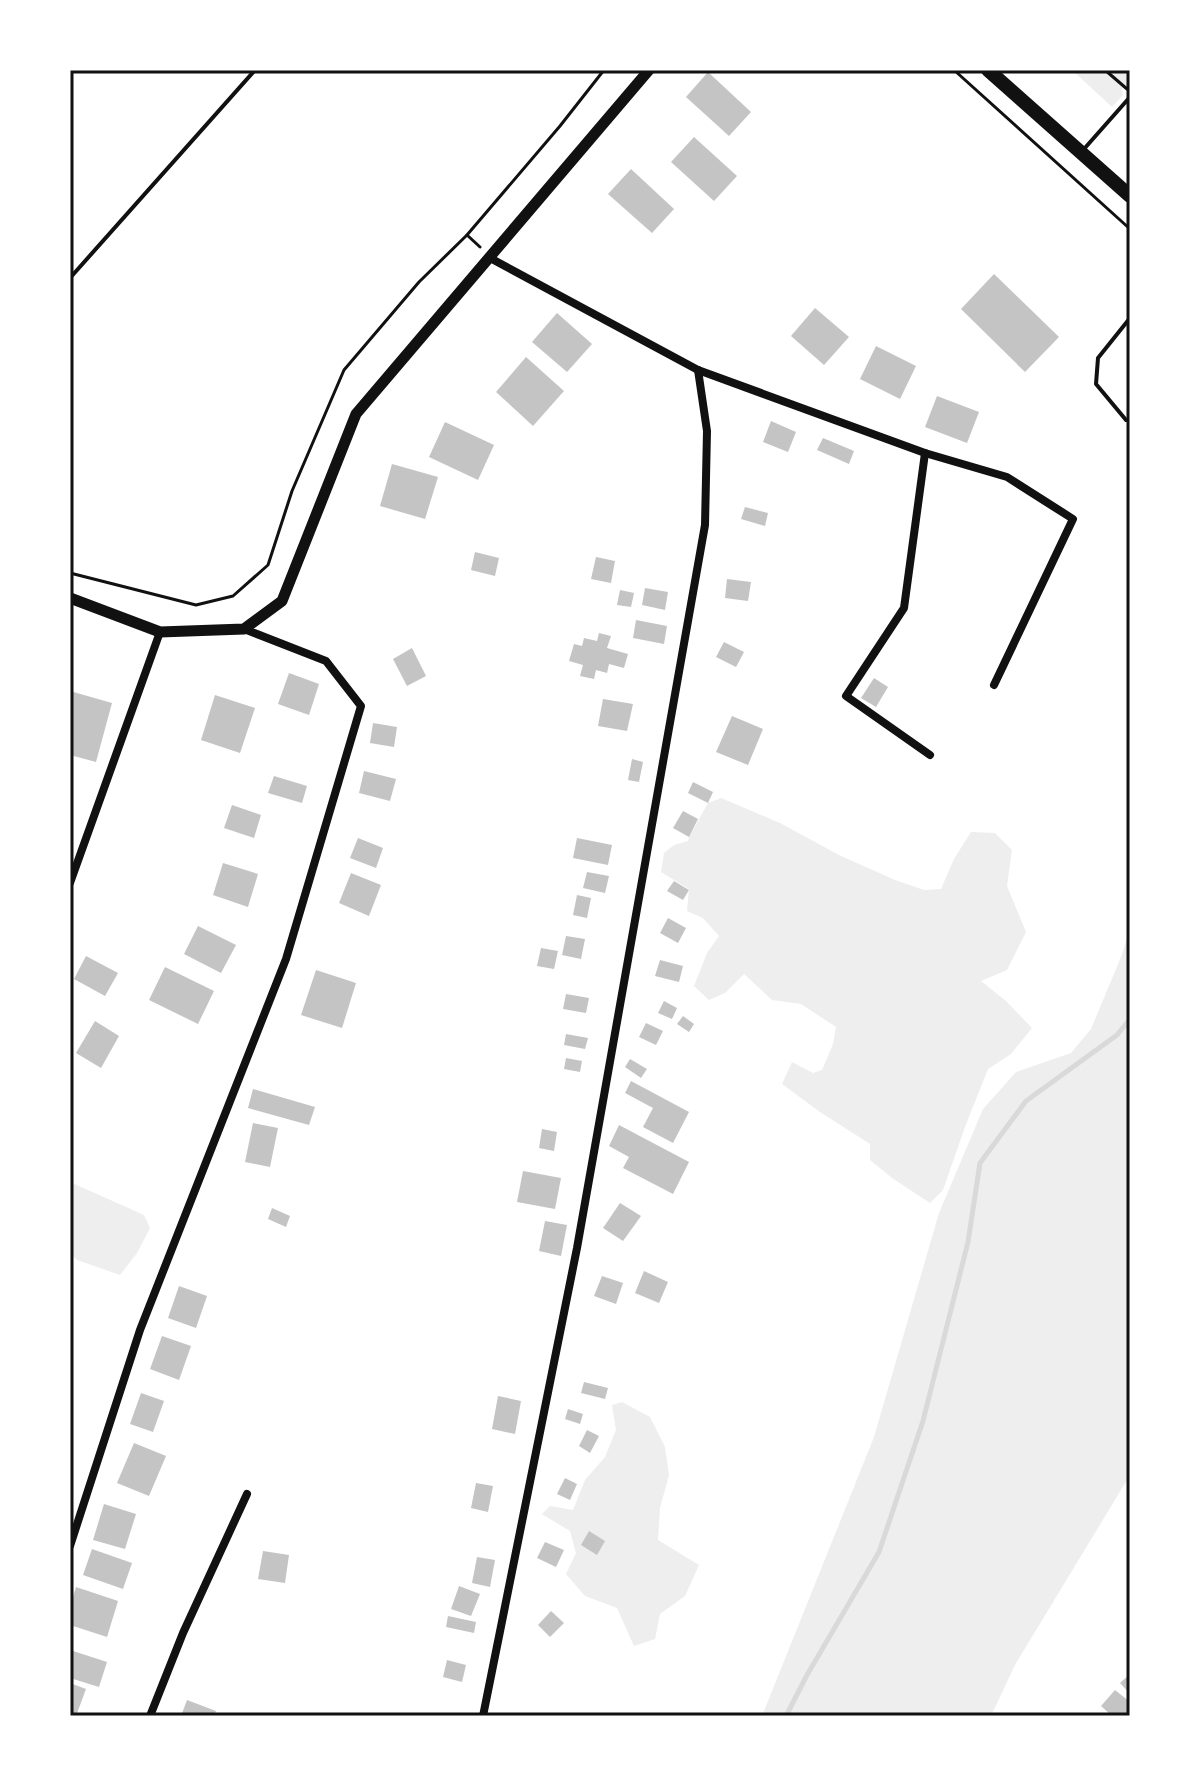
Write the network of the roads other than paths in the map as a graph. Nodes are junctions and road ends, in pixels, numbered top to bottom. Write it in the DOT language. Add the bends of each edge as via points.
graph roads {
  1 [pos="255,70"];
  2 [pos="649,70"];
  3 [pos="988,70"];
  4 [pos="1130,95"];
  5 [pos="1081,152"];
  6 [pos="1130,196"];
  7 [pos="490,258"];
  8 [pos="70,278"];
  9 [pos="1130,318"];
  10 [pos="698,370"];
  11 [pos="1126,420"];
  12 [pos="925,453"];
  13 [pos="70,598"];
  14 [pos="244,629"];
  15 [pos="160,632"];
  16 [pos="994,685"];
  17 [pos="930,755"];
  18 [pos="70,883"];
  19 [pos="247,1494"];
  20 [pos="70,1546"];
  21 [pos="150,1716"];
  22 [pos="483,1716"];
  1 -- 8 [label="lane"];
  2 -- 7 [label="street"];
  3 -- 5 [label="main road"];
  4 -- 5 [label="lane"];
  5 -- 6 [label="main road"];
  7 -- 10 [label="street"];
  7 -- 14 [label="street" via="356,414 282,601"];
  9 -- 11 [label="lane" via="1098,358 1096,384"];
  10 -- 12 [label="street"];
  10 -- 22 [label="street" via="707,431 705,525 577,1248"];
  12 -- 16 [label="street" via="1007,477 1073,519"];
  12 -- 17 [label="street" via="904,608 846,696"];
  13 -- 15 [label="street"];
  14 -- 15 [label="street"];
  14 -- 20 [label="street" via="326,661 361,706 286,959 140,1330"];
  15 -- 18 [label="street"];
  19 -- 21 [label="street"];
}
